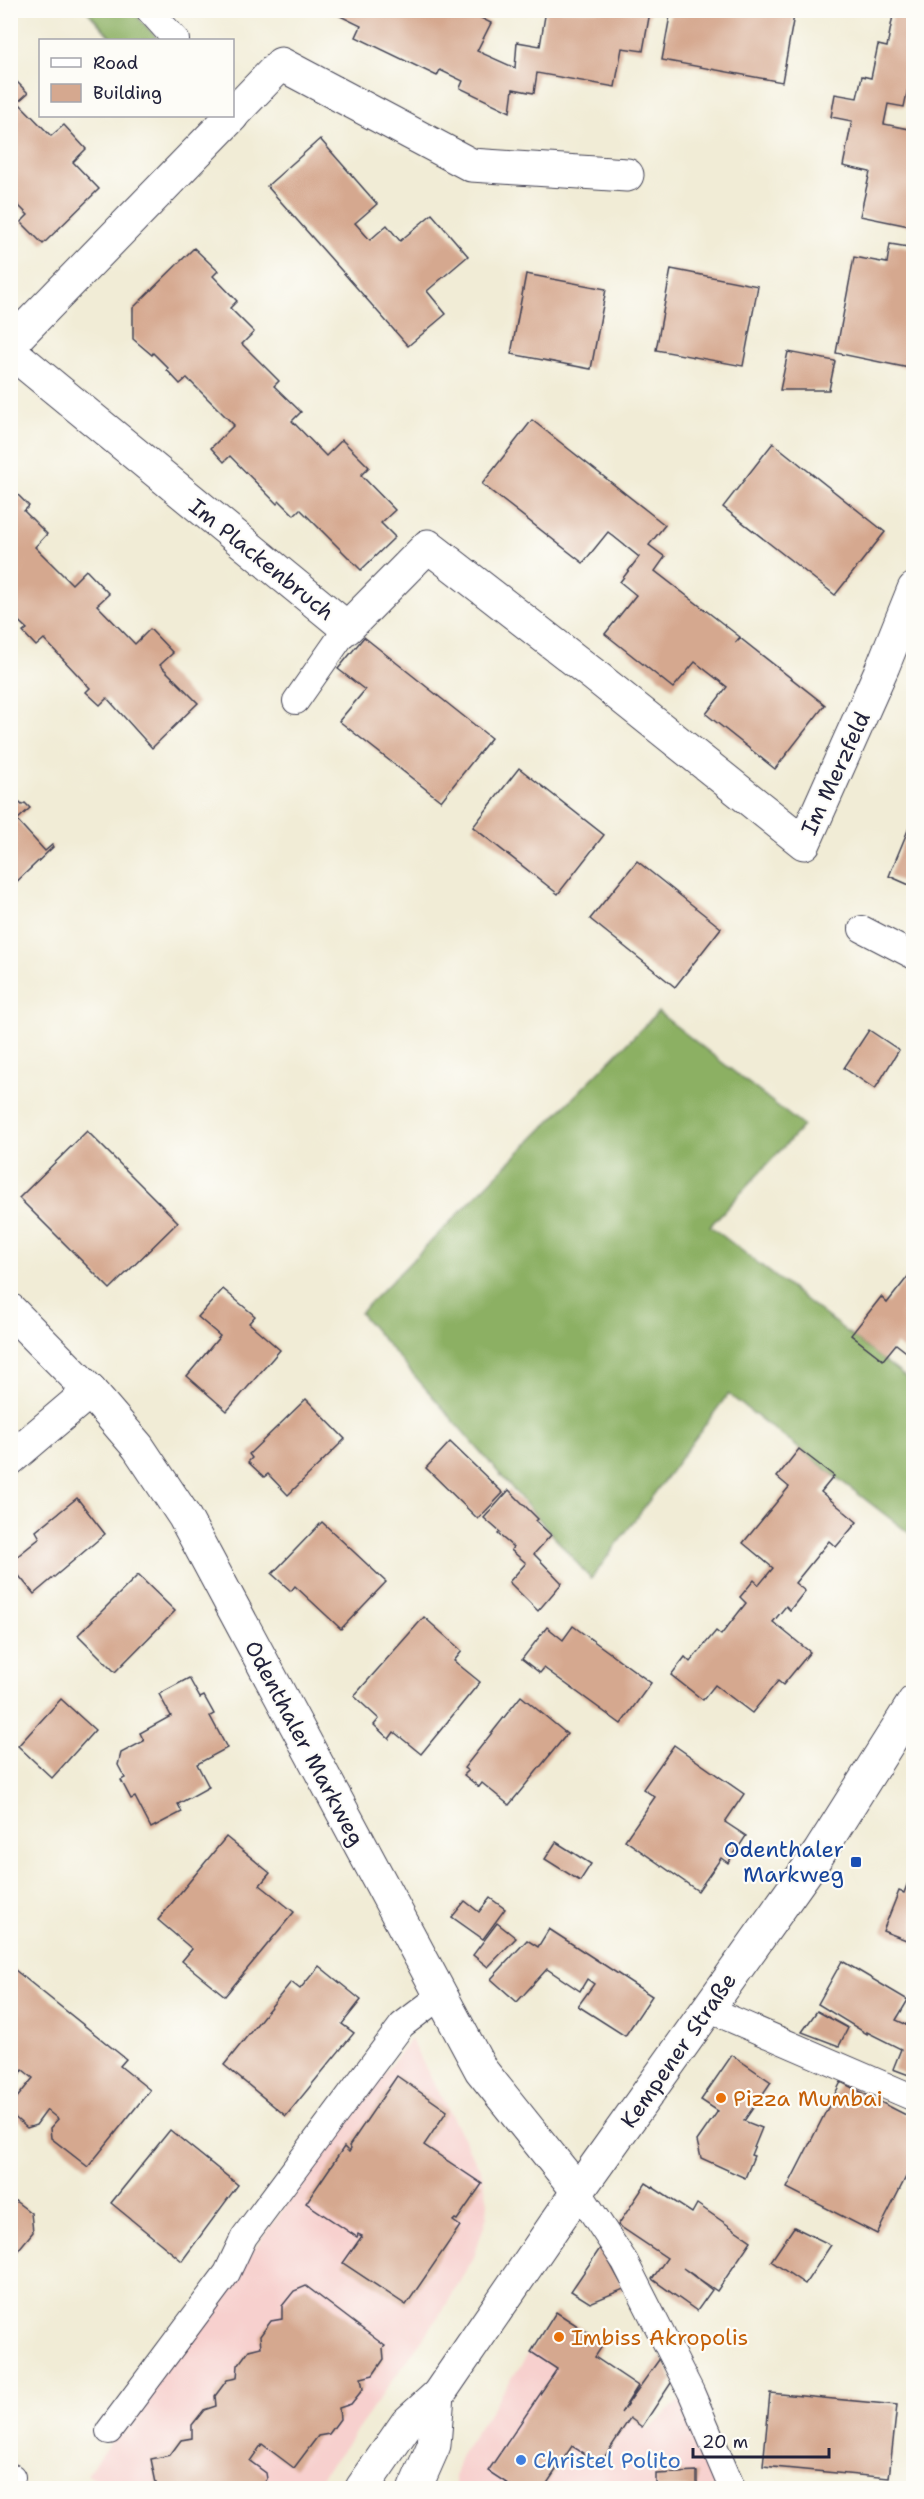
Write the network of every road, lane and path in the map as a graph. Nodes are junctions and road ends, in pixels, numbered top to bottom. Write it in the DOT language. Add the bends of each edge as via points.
graph roads {
  1 [pos="149,10"];
  2 [pos="175,39"];
  3 [pos="234,110"];
  4 [pos="227,117"];
  5 [pos="627,175"];
  6 [pos="10,344"];
  7 [pos="10,351"];
  8 [pos="914,589"];
  9 [pos="347,628"];
  10 [pos="594,675"];
  11 [pos="296,701"];
  12 [pos="862,929"];
  13 [pos="914,956"];
  14 [pos="10,1310"];
  15 [pos="90,1391"];
  16 [pos="10,1459"];
  17 [pos="914,1702"];
  18 [pos="440,1996"];
  19 [pos="708,2009"];
  20 [pos="914,2098"];
  21 [pos="578,2191"];
  22 [pos="438,2395"];
  23 [pos="109,2431"];
  24 [pos="418,2487"];
  25 [pos="362,2488"];
  26 [pos="732,2488"];
  1 -- 2 [label="lane"];
  3 -- 5 [label="street" via="281,64 471,165"];
  4 -- 6 [label="street"];
  7 -- 9 [label="street, Im Plackenbruch"];
  8 -- 10 [label="street, Im Merzfeld" via="804,843"];
  9 -- 10 [label="street, Im Plackenbruch" via="428,546"];
  9 -- 11 [label="lane"];
  12 -- 13 [label="lane"];
  14 -- 15 [label="street, Odenthaler Markweg"];
  15 -- 16 [label="street"];
  15 -- 18 [label="street, Odenthaler Markweg" via="138,1447 184,1516"];
  17 -- 19 [label="street, Kempener Straße" via="819,1852"];
  18 -- 21 [label="street, Odenthaler Markweg" via="481,2070"];
  18 -- 23 [label="lane" via="402,2025 244,2237 226,2273"];
  19 -- 20 [label="lane"];
  19 -- 21 [label="street, Kempener Straße"];
  21 -- 22 [label="street, Kempener Straße"];
  21 -- 26 [label="lane" via="625,2262 691,2392"];
  22 -- 24 [label="street, Kempener Straße" via="434,2445"];
  22 -- 25 [label="street, Kempener Straße" via="407,2423"];
}
